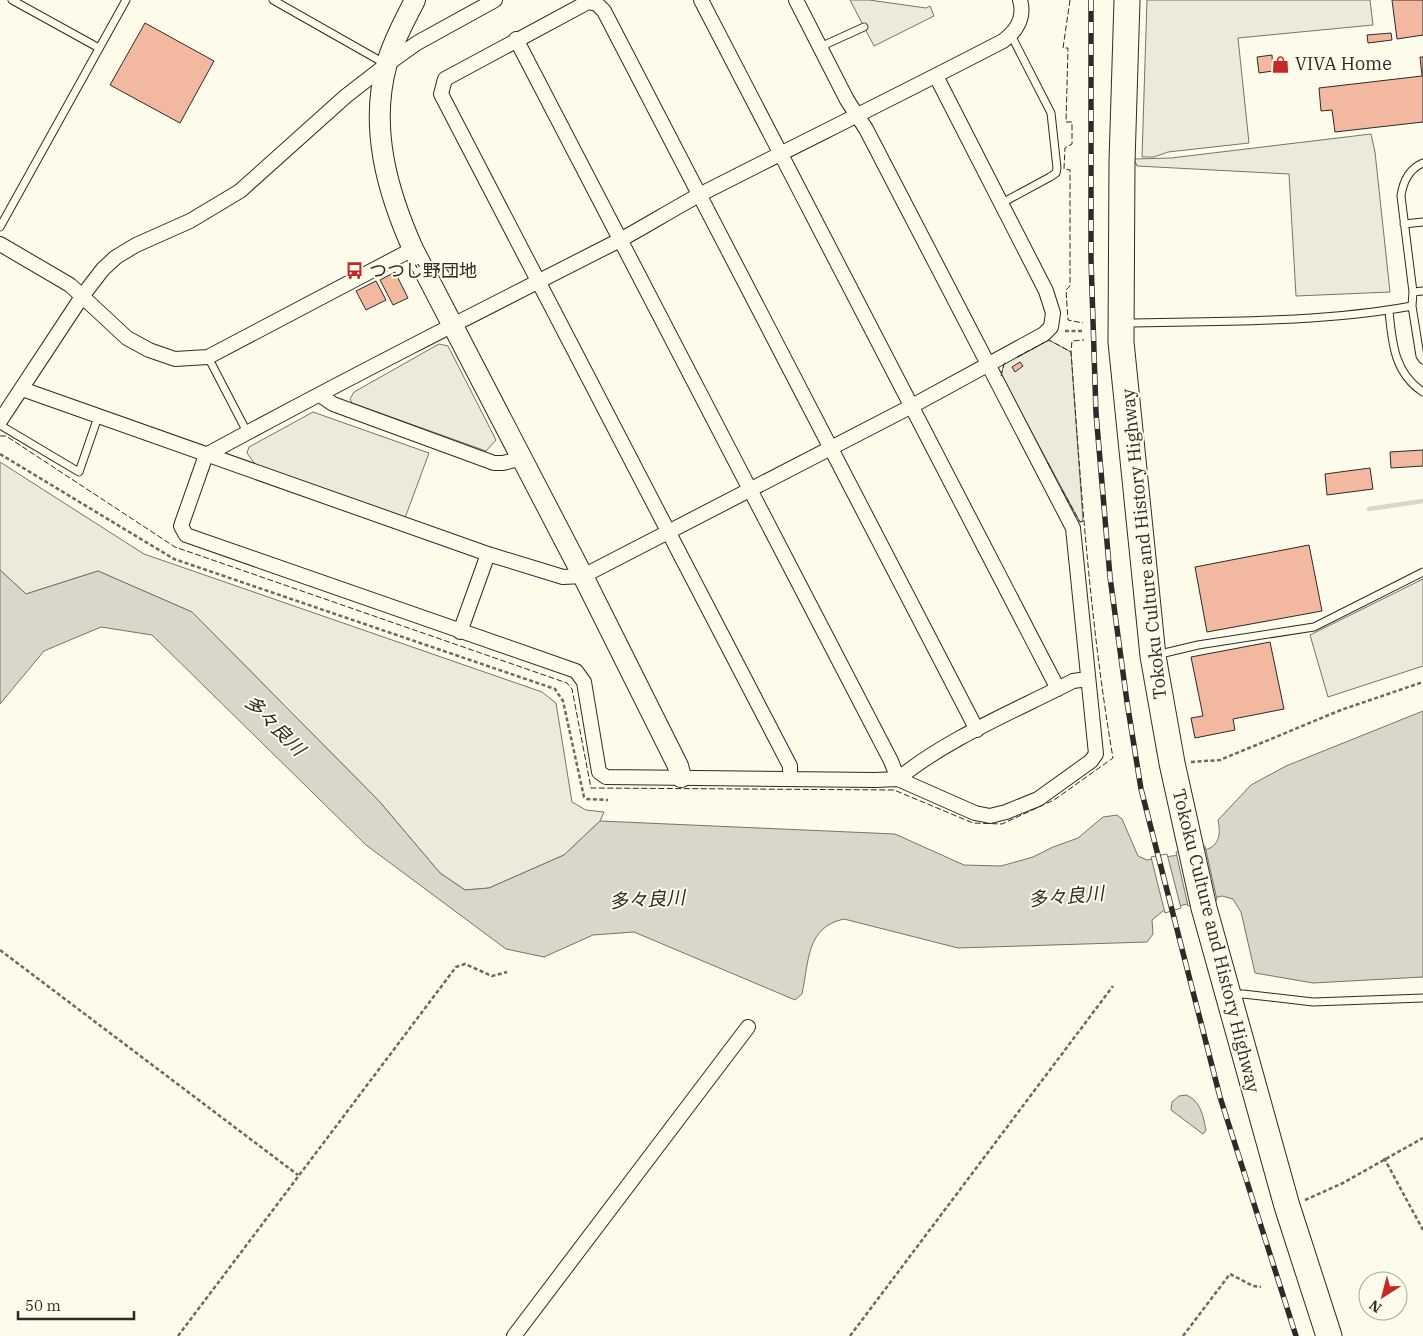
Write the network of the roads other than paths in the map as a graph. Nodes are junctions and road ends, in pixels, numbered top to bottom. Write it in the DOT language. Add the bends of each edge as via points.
graph roads {
  1 [pos="12,0"];
  2 [pos="126,0"];
  3 [pos="273,0"];
  4 [pos="415,0"];
  5 [pos="495,0"];
  6 [pos="701,0"];
  7 [pos="796,0"];
  8 [pos="1020,0"];
  9 [pos="1127,0"];
  10 [pos="864,27"];
  11 [pos="1011,35"];
  12 [pos="516,39"];
  13 [pos="820,47"];
  14 [pos="99,48"];
  15 [pos="386,65"];
  16 [pos="936,76"];
  17 [pos="856,116"];
  18 [pos="780,154"];
  19 [pos="1423,163"];
  20 [pos="698,195"];
  21 [pos="1002,203"];
  22 [pos="1423,222"];
  23 [pos="1404,224"];
  24 [pos="0,227"];
  25 [pos="621,239"];
  26 [pos="0,244"];
  27 [pos="413,249"];
  28 [pos="537,281"];
  29 [pos="1423,291"];
  30 [pos="1413,292"];
  31 [pos="83,295"];
  32 [pos="1412,306"];
  33 [pos="1389,310"];
  34 [pos="1121,323"];
  35 [pos="453,325"];
  36 [pos="208,357"];
  37 [pos="1423,360"];
  38 [pos="989,365"];
  39 [pos="22,389"];
  40 [pos="1423,392"];
  41 [pos="320,395"];
  42 [pos="912,406"];
  43 [pos="98,417"];
  44 [pos="0,421"];
  45 [pos="0,425"];
  46 [pos="247,432"];
  47 [pos="831,448"];
  48 [pos="206,455"];
  49 [pos="522,458"];
  50 [pos="750,489"];
  51 [pos="668,531"];
  52 [pos="488,554"];
  53 [pos="1423,572"];
  54 [pos="583,576"];
  55 [pos="460,632"];
  56 [pos="1152,656"];
  57 [pos="1088,679"];
  58 [pos="1058,689"];
  59 [pos="977,730"];
  60 [pos="681,777"];
  61 [pos="898,778"];
  62 [pos="790,779"];
  63 [pos="1227,996"];
  64 [pos="1423,998"];
  65 [pos="748,1027"];
  66 [pos="514,1336"];
  67 [pos="1329,1336"];
  1 -- 14 [label="lane"];
  2 -- 14 [label="lane"];
  3 -- 15 [label="lane"];
  4 -- 15 [label="street"];
  5 -- 15 [label="street" via="417,43"];
  6 -- 18 [label="street"];
  7 -- 13 [label="street"];
  8 -- 11 [label="street" via="1022,17"];
  9 -- 34 [label="highway, Tokoku Culture and History Highway"];
  10 -- 13 [label="lane"];
  11 -- 16 [label="street"];
  11 -- 21 [label="lane" via="1051,113 1057,168 1050,177"];
  12 -- 20 [label="street" via="588,2 597,4 604,11"];
  12 -- 25 [label="street"];
  12 -- 28 [label="street" via="445,79 441,94"];
  13 -- 17 [label="street"];
  14 -- 24 [label="lane"];
  15 -- 27 [label="street" via="380,114 383,158 398,215"];
  15 -- 31 [label="street" via="346,96 240,191 190,221 116,257"];
  16 -- 17 [label="street"];
  16 -- 21 [label="street"];
  17 -- 18 [label="street"];
  17 -- 38 [label="street"];
  18 -- 20 [label="street"];
  18 -- 42 [label="street"];
  19 -- 23 [label="lane" via="1402,184"];
  20 -- 25 [label="street"];
  20 -- 47 [label="street"];
  21 -- 38 [label="street" via="1046,291 1053,313 1052,327"];
  22 -- 23 [label="lane"];
  23 -- 30 [label="lane"];
  25 -- 28 [label="street"];
  25 -- 50 [label="street"];
  26 -- 31 [label="street"];
  27 -- 35 [label="street"];
  27 -- 36 [label="street"];
  28 -- 35 [label="street"];
  28 -- 51 [label="street"];
  29 -- 30 [label="lane"];
  30 -- 32 [label="lane"];
  31 -- 36 [label="street" via="128,338 149,350 175,359"];
  31 -- 39 [label="street"];
  32 -- 33 [label="lane"];
  32 -- 37 [label="lane"];
  33 -- 34 [label="lane" via="1297,318"];
  33 -- 40 [label="lane" via="1396,361 1412,384"];
  34 -- 56 [label="highway, Tokoku Culture and History Highway"];
  35 -- 41 [label="street"];
  35 -- 49 [label="street"];
  36 -- 46 [label="lane"];
  38 -- 42 [label="street"];
  38 -- 57 [label="street" via="1073,528"];
  39 -- 43 [label="street"];
  39 -- 44 [label="street"];
  41 -- 46 [label="street"];
  41 -- 49 [label="street" via="334,404 494,463"];
  42 -- 47 [label="street"];
  42 -- 58 [label="street"];
  43 -- 45 [label="lane" via="79,472"];
  43 -- 48 [label="street"];
  46 -- 48 [label="street"];
  47 -- 50 [label="street"];
  47 -- 59 [label="street"];
  48 -- 52 [label="street"];
  48 -- 55 [label="street" via="181,526 186,535"];
  49 -- 54 [label="street"];
  50 -- 51 [label="street"];
  50 -- 61 [label="street"];
  51 -- 54 [label="street"];
  51 -- 62 [label="street" via="790,766"];
  52 -- 54 [label="street" via="563,577"];
  52 -- 55 [label="street"];
  53 -- 56 [label="lane" via="1314,627 1198,645"];
  54 -- 60 [label="street"];
  55 -- 60 [label="street" via="576,671 584,682 599,772 606,777"];
  56 -- 63 [label="highway, Tokoku Culture and History Highway" via="1189,845"];
  57 -- 58 [label="street" via="1073,681"];
  57 -- 61 [label="street" via="1096,754 1092,761 1038,799 990,816 975,813"];
  58 -- 59 [label="street"];
  59 -- 61 [label="street" via="915,764"];
  60 -- 62 [label="street"];
  61 -- 62 [label="street"];
  63 -- 64 [label="lane" via="1243,994 1313,1002"];
  63 -- 67 [label="highway, Tokoku Culture and History Highway" via="1287,1206"];
  65 -- 66 [label="street"];
}
